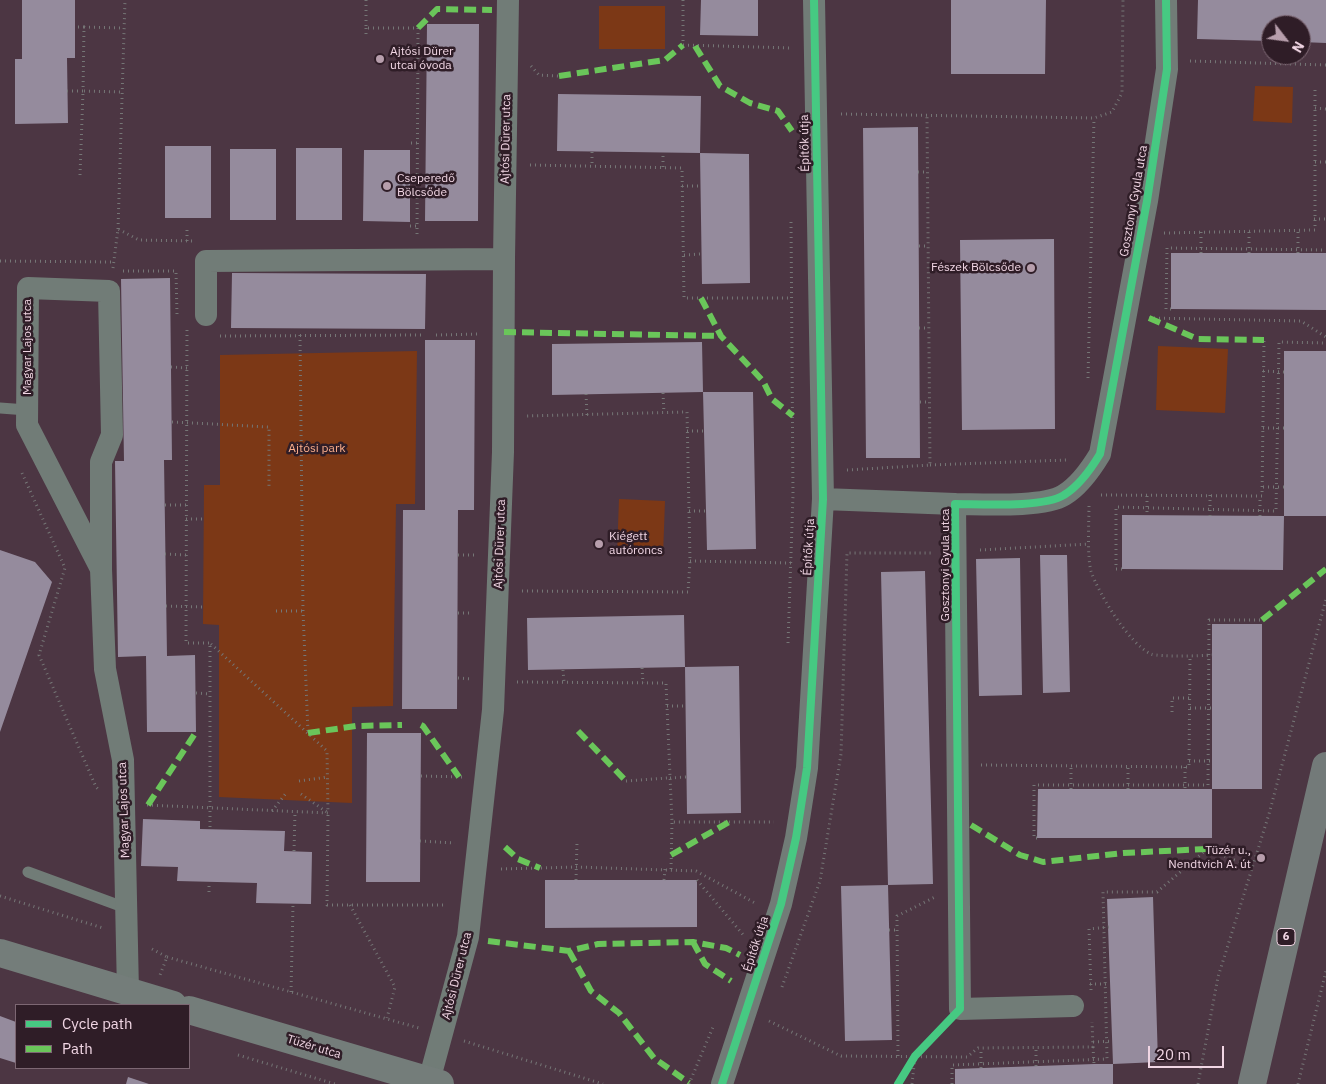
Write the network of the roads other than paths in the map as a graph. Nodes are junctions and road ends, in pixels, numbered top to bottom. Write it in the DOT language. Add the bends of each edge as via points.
graph roads {
  1 [pos="508,0"];
  2 [pos="814,0"];
  3 [pos="1166,0"];
  4 [pos="504,259"];
  5 [pos="193,318"];
  6 [pos="0,408"];
  7 [pos="27,410"];
  8 [pos="823,499"];
  9 [pos="956,504"];
  10 [pos="101,569"];
  11 [pos="1326,766"];
  12 [pos="28,872"];
  13 [pos="126,908"];
  14 [pos="0,952"];
  15 [pos="128,992"];
  16 [pos="170,1004"];
  17 [pos="1085,1004"];
  18 [pos="190,1010"];
  19 [pos="434,1083"];
  20 [pos="722,1084"];
  21 [pos="1252,1084"];
  1 -- 4 [label="street, Ajtósi Dürer utca"];
  2 -- 8 [label="street, Építők útja"];
  3 -- 9 [label="street, Gosztonyi Gyula utca" via="1167,69 1147,201 1100,454 1084,476 1065,495 1056,499 1027,504"];
  4 -- 5 [label="street" via="206,261"];
  4 -- 19 [label="street, Ajtósi Dürer utca" via="503,452 493,710 468,937 442,1034"];
  6 -- 7 [label="lane"];
  7 -- 10 [label="street, Magyar Lajos utca" via="27,425"];
  7 -- 10 [label="street, Magyar Lajos utca" via="28,288 110,291 112,435 101,462"];
  8 -- 9 [label="street, Gosztonyi Gyula utca"];
  8 -- 20 [label="street, Építők útja" via="807,768 796,838 781,904"];
  9 -- 17 [label="street, Gosztonyi Gyula utca" via="949,552 958,764 960,1009"];
  10 -- 13 [label="street, Magyar Lajos utca" via="105,668 123,760"];
  11 -- 21 [label="main road, 6"];
  12 -- 13 [label="lane"];
  13 -- 15 [label="street, Magyar Lajos utca"];
  14 -- 15 [label="street"];
  15 -- 16 [label="street"];
  18 -- 19 [label="street, Tüzér utca"];
}
